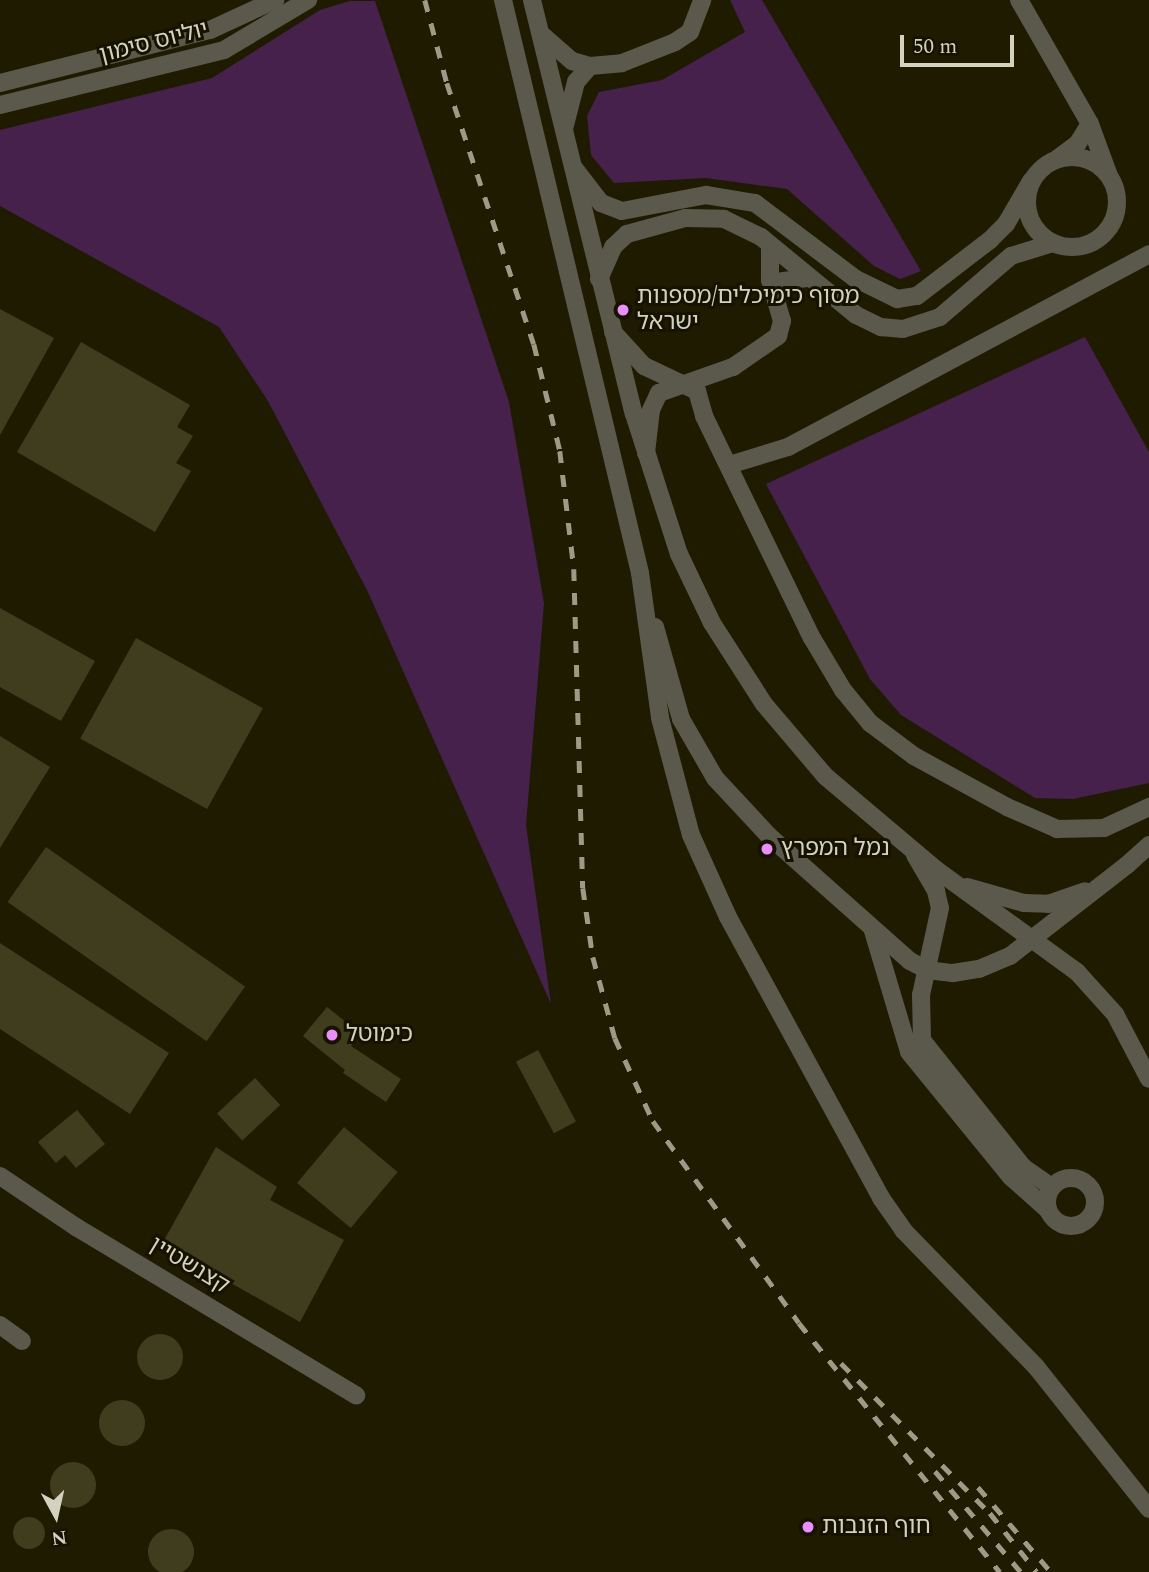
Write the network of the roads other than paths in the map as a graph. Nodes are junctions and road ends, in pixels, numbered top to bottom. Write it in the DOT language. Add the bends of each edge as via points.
graph roads {
  1 [pos="275,0"];
  2 [pos="308,0"];
  3 [pos="503,0"];
  4 [pos="532,0"];
  5 [pos="702,0"];
  6 [pos="1019,0"];
  7 [pos="541,33"];
  8 [pos="590,66"];
  9 [pos="0,83"];
  10 [pos="0,105"];
  11 [pos="1090,124"];
  12 [pos="564,129"];
  13 [pos="1054,161"];
  14 [pos="572,163"];
  15 [pos="1109,176"];
  16 [pos="1031,181"];
  17 [pos="1054,243"];
  18 [pos="771,245"];
  19 [pos="1149,254"];
  20 [pos="809,278"];
  21 [pos="599,279"];
  22 [pos="773,291"];
  23 [pos="611,330"];
  24 [pos="691,386"];
  25 [pos="646,453"];
  26 [pos="729,465"];
  27 [pos="640,573"];
  28 [pos="1149,807"];
  29 [pos="1149,845"];
  30 [pos="912,851"];
  31 [pos="1127,865"];
  32 [pos="955,884"];
  33 [pos="873,931"];
  34 [pos="1035,941"];
  35 [pos="927,970"];
  36 [pos="1149,1079"];
  37 [pos="0,1176"];
  38 [pos="1052,1187"];
  39 [pos="1048,1210"];
  40 [pos="0,1325"];
  41 [pos="22,1341"];
  42 [pos="356,1395"];
  43 [pos="1149,1509"];
  1 -- 9 [label="street, יוליוס סימון" via="210,30"];
  2 -- 10 [label="street, יוליוס סימון" via="224,50"];
  3 -- 27 [label="street"];
  4 -- 7 [label="street"];
  5 -- 8 [label="street" via="690,32 676,42 622,63"];
  6 -- 11 [label="street"];
  7 -- 8 [label="street" via="558,52"];
  7 -- 12 [label="street"];
  8 -- 12 [label="street" via="572,91"];
  11 -- 13 [label="street" via="1078,143"];
  11 -- 15 [label="street"];
  12 -- 14 [label="street"];
  13 -- 15 [label="street" via="1084,159"];
  13 -- 16 [label="street"];
  14 -- 16 [label="street" via="601,203 622,211 706,195 755,203 856,279 897,299 917,296 990,240 1006,225"];
  14 -- 21 [label="street"];
  15 -- 17 [label="street" via="1116,206 1106,231 1082,246"];
  16 -- 17 [label="street" via="1028,211 1037,230"];
  17 -- 20 [label="street" via="1010,256 940,317 903,329 881,327 856,315"];
  18 -- 20 [label="street"];
  18 -- 21 [label="street" via="724,219 685,218 627,234 613,247"];
  18 -- 22 [label="street"];
  19 -- 26 [label="street" via="788,447"];
  20 -- 22 [label="street" via="783,281"];
  21 -- 23 [label="street"];
  22 -- 24 [label="street" via="782,321 778,337 733,367"];
  23 -- 24 [label="street" via="644,366"];
  23 -- 25 [label="street"];
  24 -- 25 [label="street" via="667,388 654,399"];
  24 -- 26 [label="street"];
  25 -- 30 [label="street" via="679,554 740,670 825,776"];
  26 -- 28 [label="street" via="812,638 843,690 870,723 925,762 1057,829 1104,828"];
  27 -- 33 [label="street" via="681,719 703,762 731,798"];
  27 -- 43 [label="street" via="660,718 676,790 713,886 881,1198 904,1230 1037,1368"];
  29 -- 31 [label="street"];
  30 -- 32 [label="street"];
  30 -- 35 [label="street" via="936,891 940,908"];
  31 -- 32 [label="street" via="1065,901 1048,904 1024,903"];
  31 -- 34 [label="street"];
  32 -- 34 [label="street"];
  33 -- 35 [label="street"];
  33 -- 39 [label="street" via="909,1052 1011,1177"];
  34 -- 35 [label="street" via="979,969"];
  34 -- 36 [label="street" via="1098,991 1129,1035"];
  35 -- 38 [label="street" via="919,1018 928,1053 1023,1167"];
  37 -- 42 [label="street, קצנשטיין" via="76,1227"];
  38 -- 39 [label="street"];
  38 -- 39 [label="street" via="1064,1179 1079,1179 1094,1194 1094,1208 1086,1220 1071,1226 1056,1221"];
  40 -- 41 [label="street"];
}
